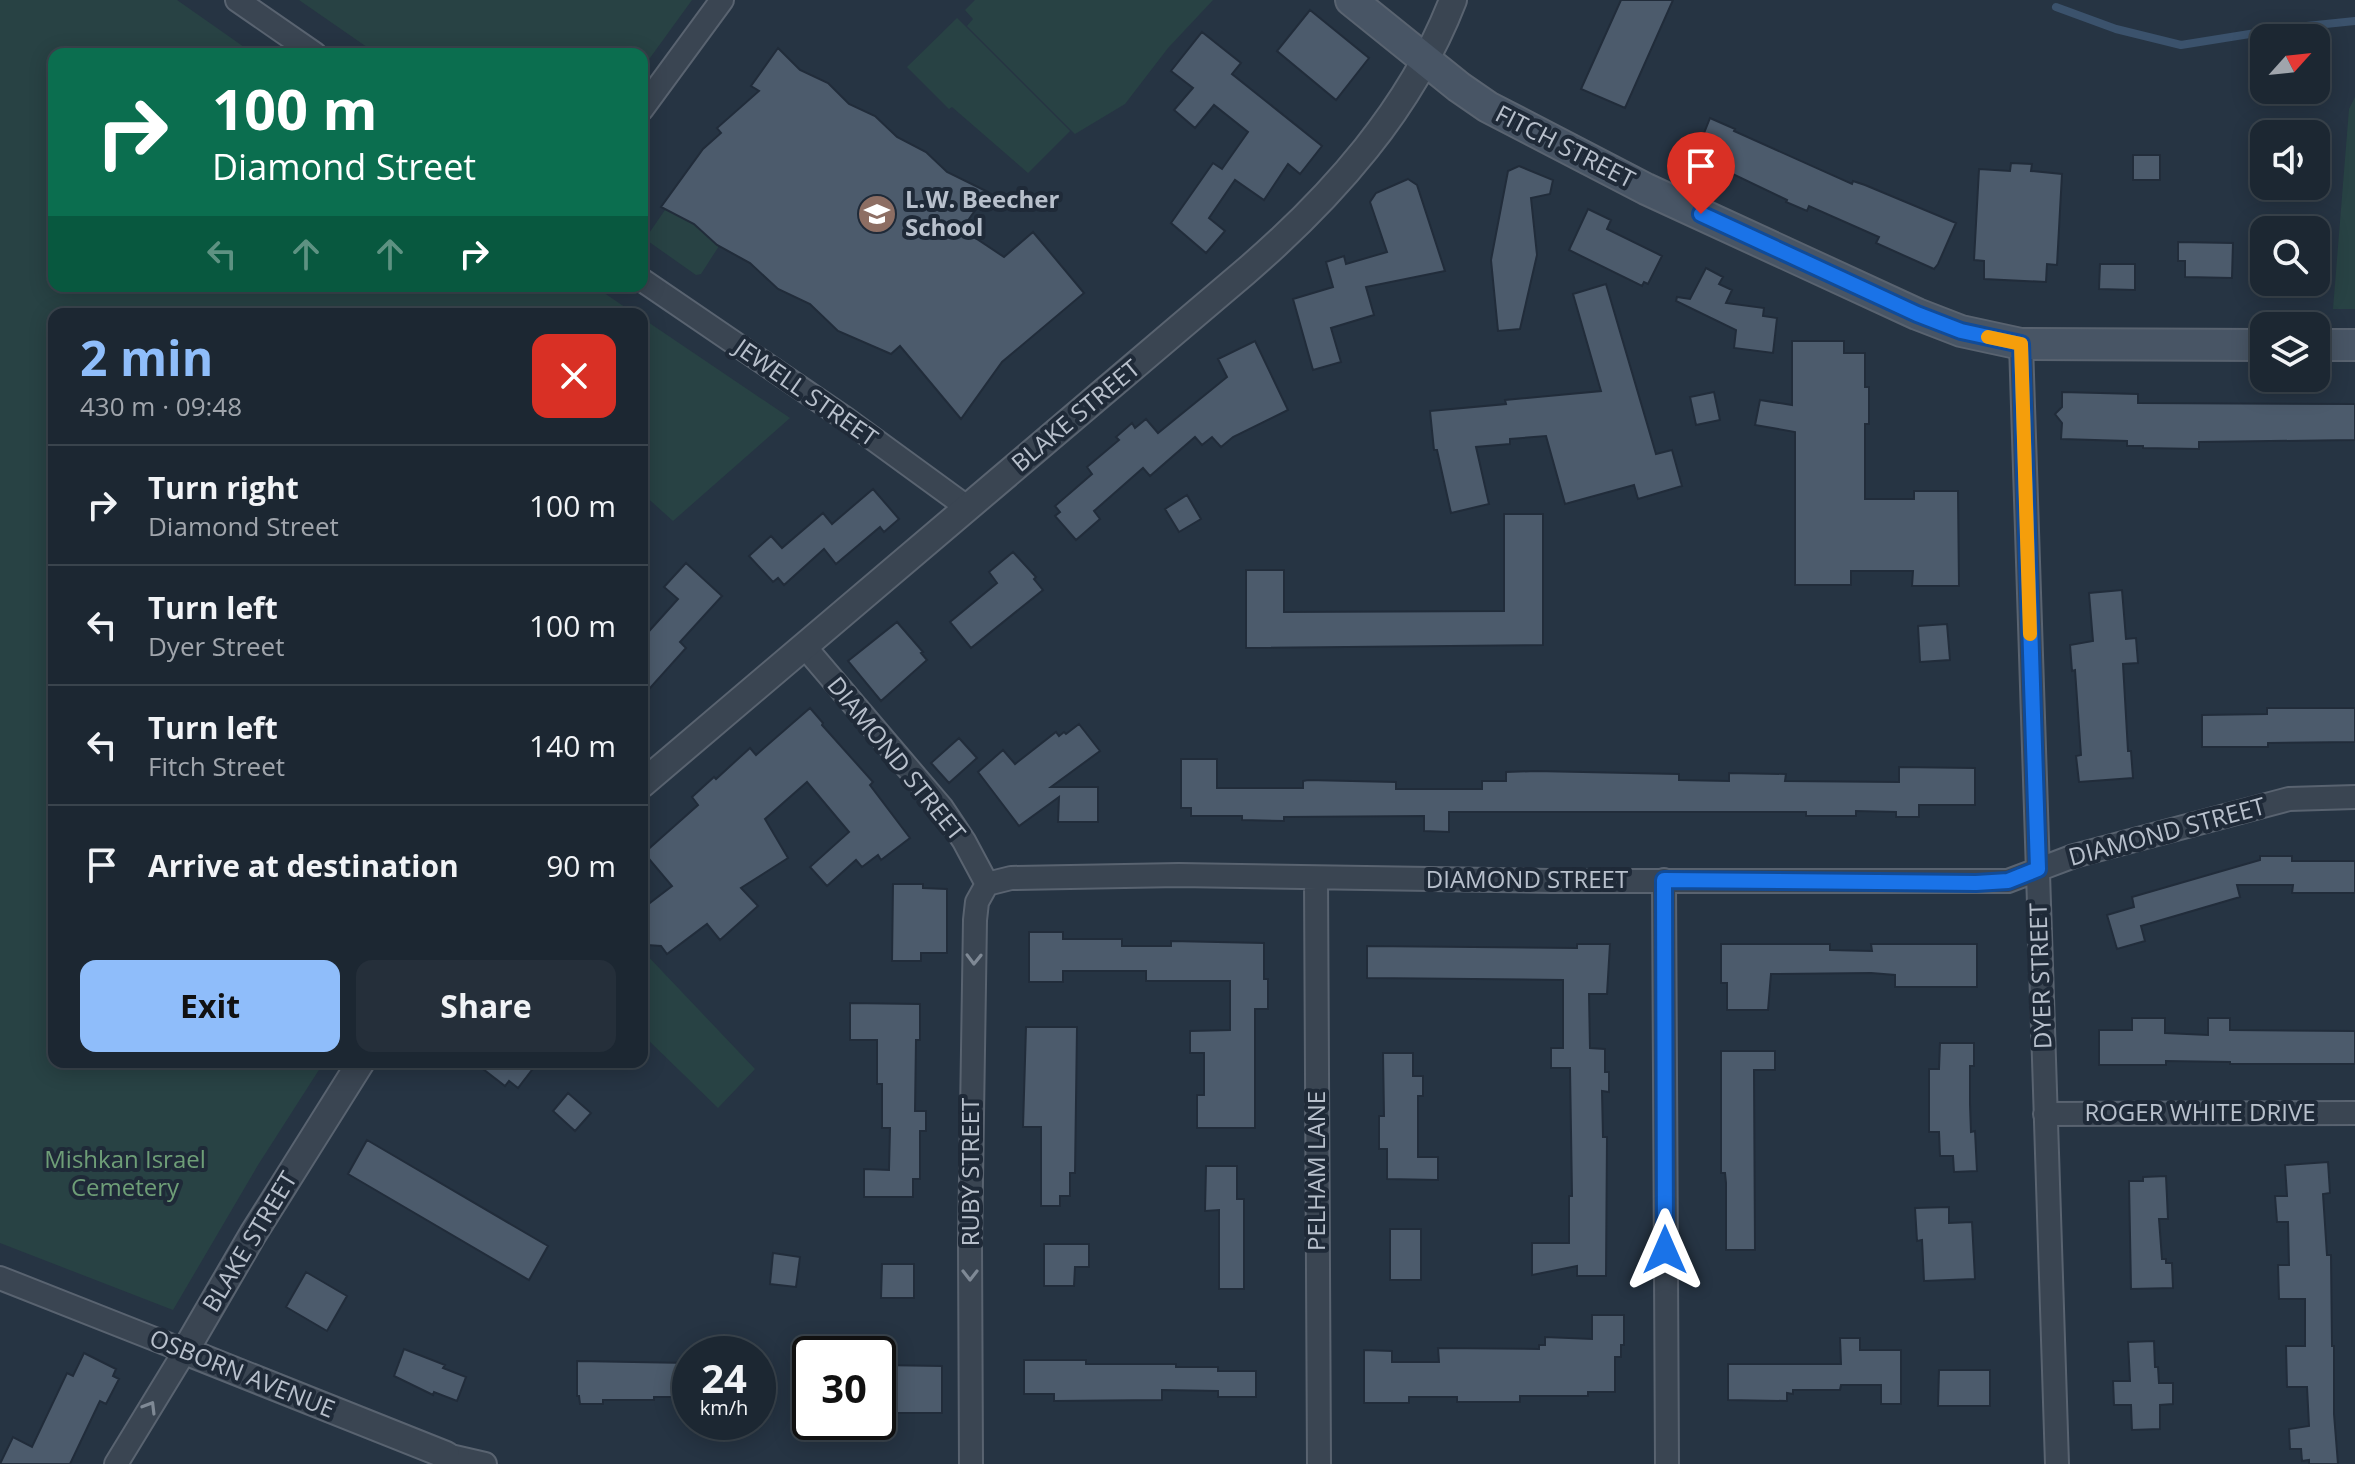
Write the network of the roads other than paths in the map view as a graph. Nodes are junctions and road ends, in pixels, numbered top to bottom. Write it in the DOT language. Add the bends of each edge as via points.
graph roads {
  1 [pos="237,0"];
  2 [pos="722,0"];
  3 [pos="1351,0"];
  4 [pos="1453,0"];
  5 [pos="306,48"];
  6 [pos="1425,60"];
  7 [pos="648,101"];
  8 [pos="648,284"];
  9 [pos="2021,344"];
  10 [pos="2250,345"];
  11 [pos="2330,345"];
  12 [pos="2355,345"];
  13 [pos="968,508"];
  14 [pos="805,647"];
  15 [pos="648,779"];
  16 [pos="2355,797"];
  17 [pos="2038,869"];
  18 [pos="1316,878"];
  19 [pos="1664,880"];
  20 [pos="987,884"];
  21 [pos="357,1068"];
  22 [pos="2355,1113"];
  23 [pos="2045,1114"];
  24 [pos="0,1278"];
  25 [pos="185,1351"];
  26 [pos="446,1460"];
  27 [pos="116,1464"];
  28 [pos="485,1464"];
  29 [pos="971,1464"];
  30 [pos="1319,1464"];
  31 [pos="1667,1464"];
  32 [pos="2057,1464"];
  1 -- 5 [label="street"];
  2 -- 7 [label="street"];
  3 -- 6 [label="main road, FITCH STREET"];
  4 -- 6 [label="street, BLAKE STREET"];
  6 -- 9 [label="main road, FITCH STREET" via="1488,107 1646,189 1917,314 1961,331"];
  6 -- 13 [label="street, BLAKE STREET" via="1388,120 1312,211"];
  8 -- 13 [label="street, JEWELL STREET"];
  9 -- 10 [label="main road, FITCH STREET"];
  9 -- 17 [label="street, DYER STREET"];
  11 -- 12 [label="main road"];
  13 -- 14 [label="street, BLAKE STREET"];
  14 -- 15 [label="street, BLAKE STREET"];
  14 -- 20 [label="street, DIAMOND STREET" via="942,808"];
  16 -- 17 [label="street, DIAMOND STREET" via="2289,799"];
  17 -- 19 [label="street, DIAMOND STREET" via="2008,881 1976,883"];
  17 -- 23 [label="street, DYER STREET"];
  18 -- 19 [label="street, DIAMOND STREET"];
  18 -- 20 [label="street, DIAMOND STREET" via="1011,878"];
  18 -- 30 [label="street, PELHAM LANE"];
  19 -- 31 [label="street"];
  20 -- 29 [label="street, RUBY STREET, one-way" via="977,902 974,934"];
  21 -- 25 [label="street, BLAKE STREET"];
  22 -- 23 [label="street, ROGER WHITE DRIVE"];
  23 -- 32 [label="street, DYER STREET"];
  24 -- 25 [label="street, OSBORN AVENUE"];
  25 -- 26 [label="street, OSBORN AVENUE"];
  27 -- 25 [label="street, BLAKE STREET, one-way"];
  26 -- 28 [label="street, OSBORN AVENUE"];
}
